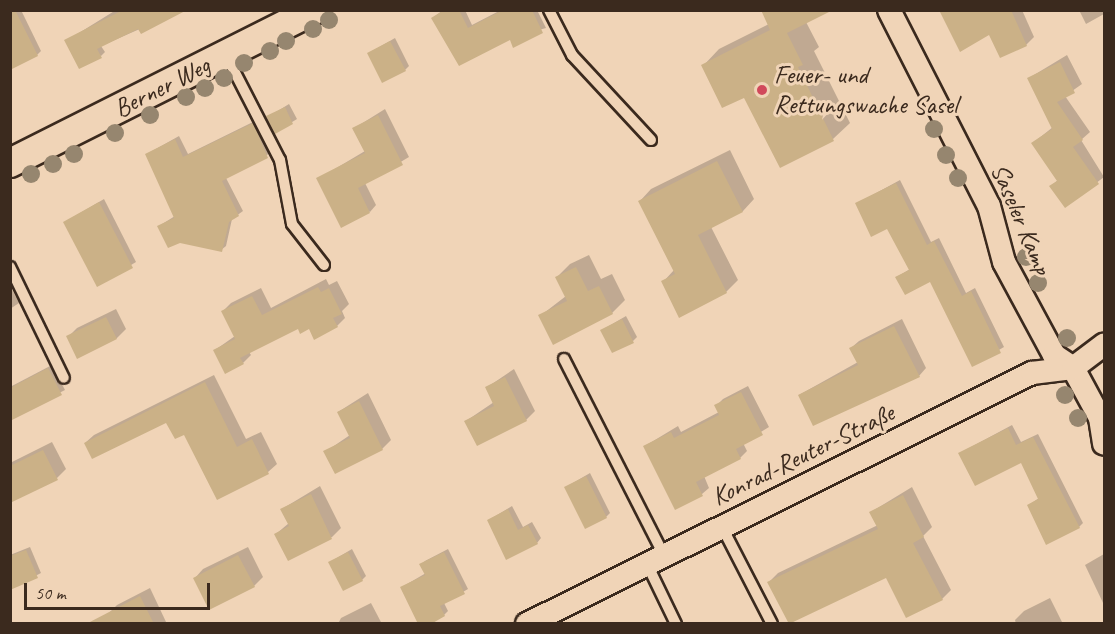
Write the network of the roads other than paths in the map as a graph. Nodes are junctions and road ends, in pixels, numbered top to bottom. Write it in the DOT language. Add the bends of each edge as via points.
graph roads {
  1 [pos="314,10"];
  2 [pos="549,10"];
  3 [pos="889,10"];
  4 [pos="226,55"];
  5 [pos="651,141"];
  6 [pos="10,163"];
  7 [pos="324,264"];
  8 [pos="10,267"];
  9 [pos="1104,345"];
  10 [pos="564,359"];
  11 [pos="1073,368"];
  12 [pos="64,378"];
  13 [pos="1104,444"];
  14 [pos="722,527"];
  15 [pos="656,560"];
  16 [pos="527,624"];
  17 [pos="676,624"];
  18 [pos="772,624"];
  1 -- 4 [label="street, Berner Weg"];
  2 -- 5 [label="lane" via="572,55"];
  3 -- 11 [label="street, Saseler Kamp" via="989,206 1004,262 1054,355"];
  4 -- 6 [label="street, Berner Weg"];
  4 -- 7 [label="lane" via="280,160 291,224"];
  8 -- 12 [label="lane"];
  9 -- 11 [label="street, Konrad-Reuter-Straße"];
  10 -- 15 [label="lane"];
  11 -- 13 [label="street, Saseler Kamp" via="1100,418"];
  11 -- 14 [label="street, Konrad-Reuter-Straße" via="1032,373"];
  14 -- 15 [label="street, Konrad-Reuter-Straße"];
  14 -- 18 [label="lane"];
  15 -- 16 [label="street, Konrad-Reuter-Straße"];
  15 -- 17 [label="lane"];
}
